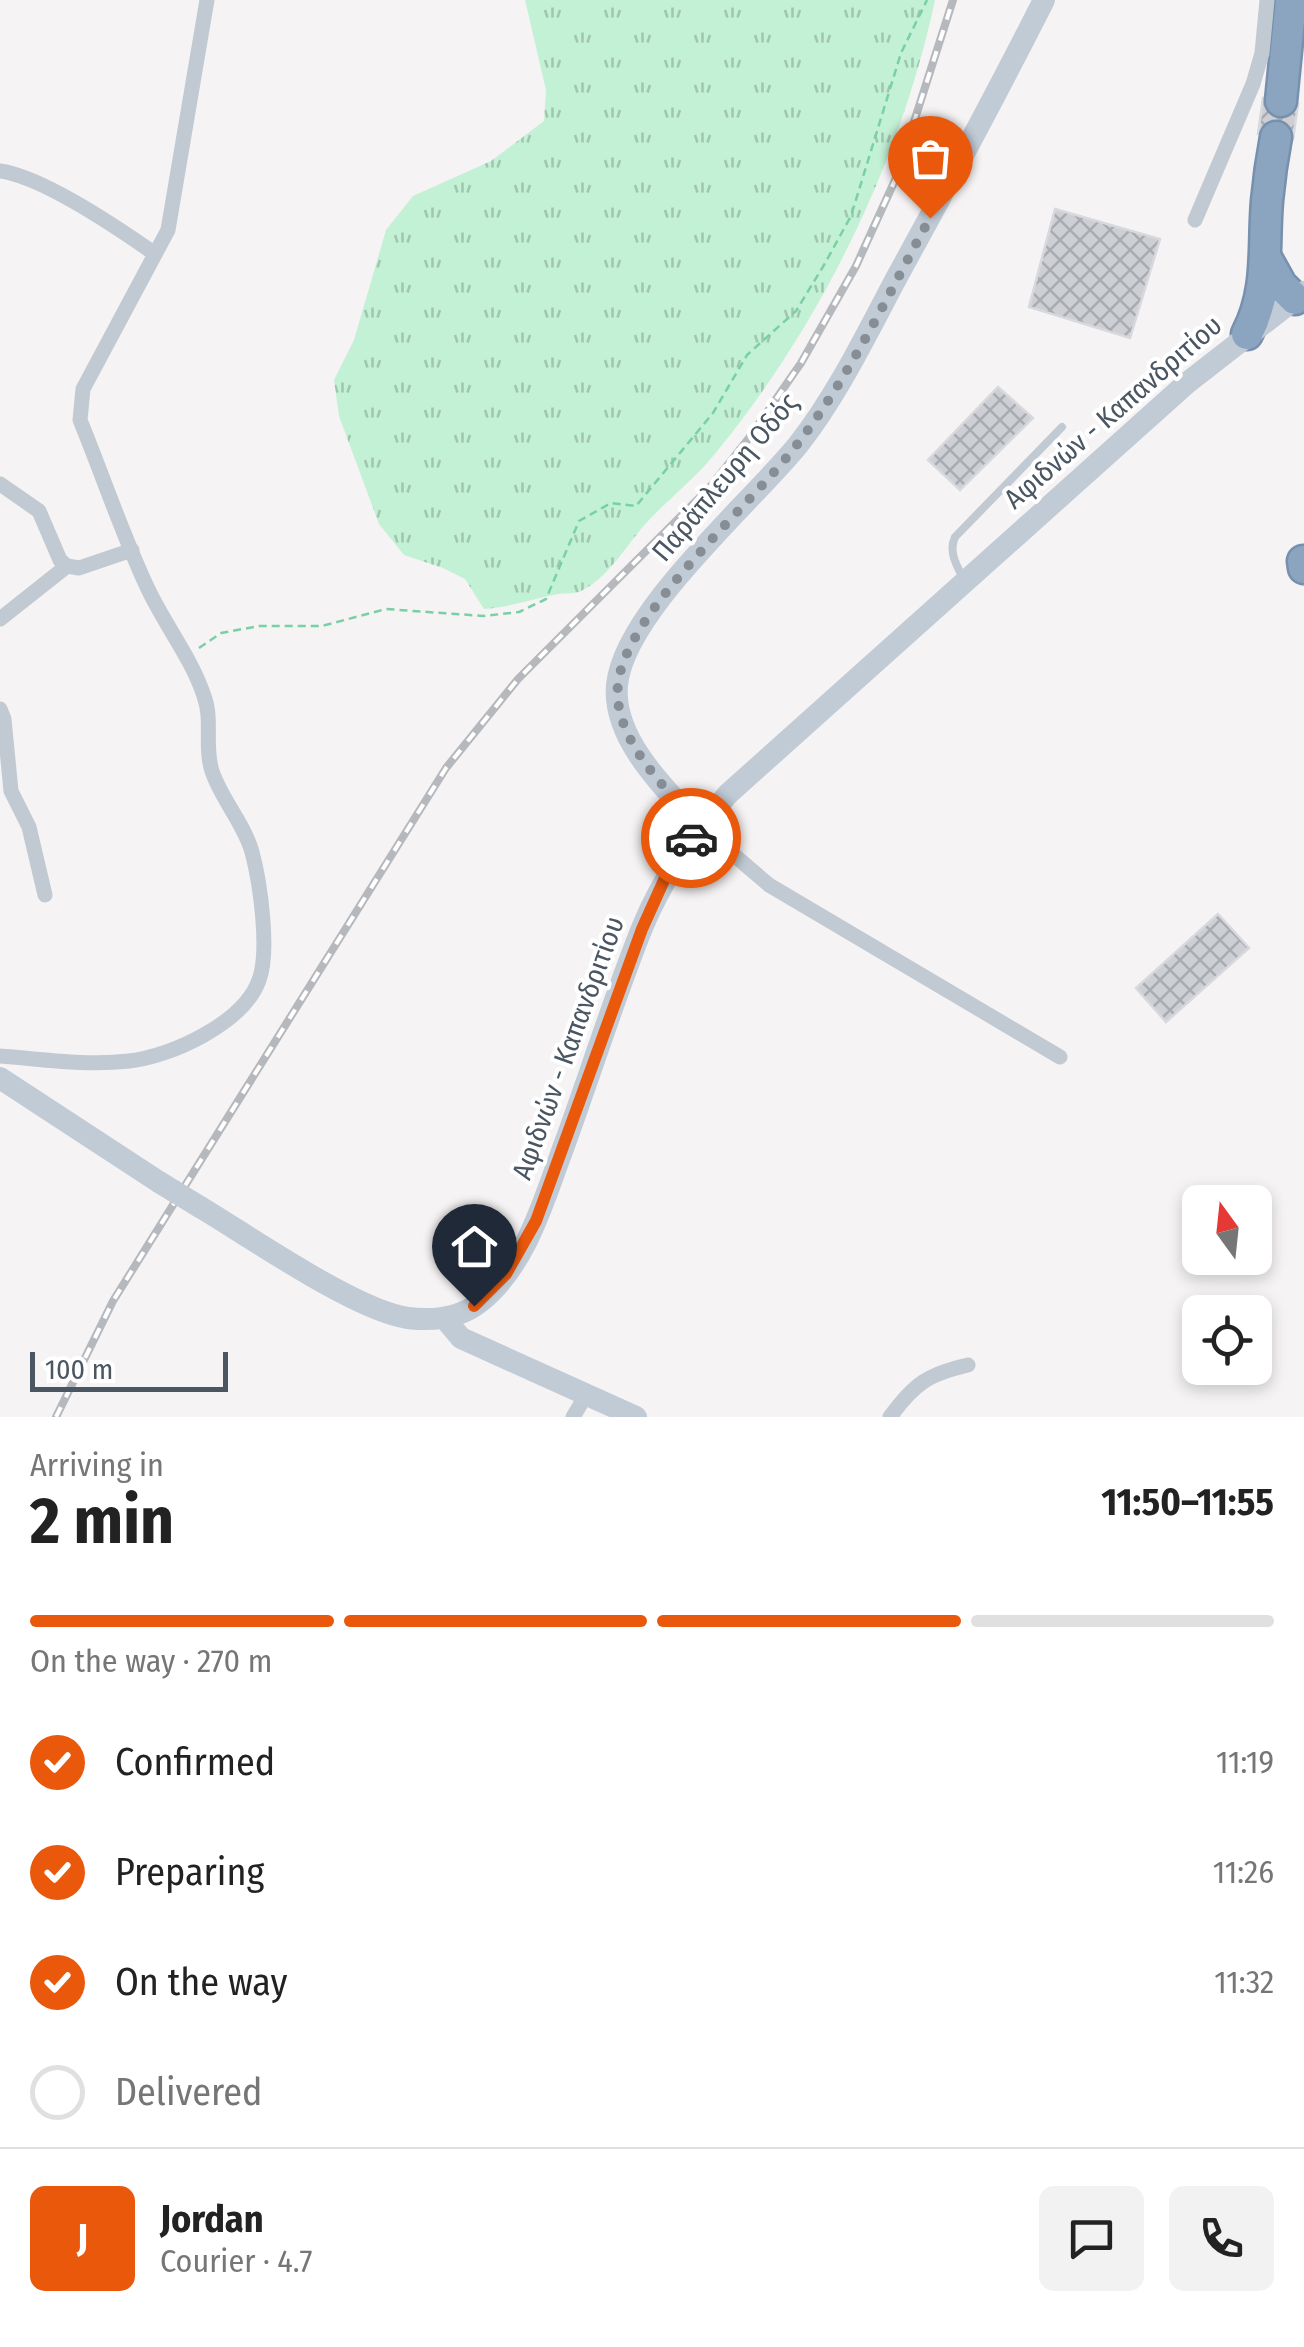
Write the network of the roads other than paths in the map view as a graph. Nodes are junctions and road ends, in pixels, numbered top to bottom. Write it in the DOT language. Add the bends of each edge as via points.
graph roads {
  1 [pos="207,0"];
  2 [pos="1044,0"];
  3 [pos="1267,0"];
  4 [pos="1292,0"];
  5 [pos="1281,101"];
  6 [pos="1276,137"];
  7 [pos="0,171"];
  8 [pos="1195,220"];
  9 [pos="155,254"];
  10 [pos="1266,258"];
  11 [pos="1300,295"];
  12 [pos="1247,334"];
  13 [pos="1062,427"];
  14 [pos="0,484"];
  15 [pos="132,550"];
  16 [pos="67,566"];
  17 [pos="966,584"];
  18 [pos="0,619"];
  19 [pos="0,709"];
  20 [pos="700,826"];
  21 [pos="45,895"];
  22 [pos="0,1056"];
  23 [pos="1060,1057"];
  24 [pos="0,1078"];
  25 [pos="445,1319"];
  26 [pos="968,1365"];
  27 [pos="586,1394"];
  28 [pos="573,1417"];
  29 [pos="636,1417"];
  30 [pos="890,1417"];
  1 -- 9 [label="street" via="168,230"];
  2 -- 20 [label="main road, Παράπλευρη Οδός" via="831,396 798,444 674,584 622,665 618,702 629,738"];
  3 -- 8 [label="street" via="1253,84"];
  4 -- 5 [label="highway"];
  6 -- 10 [label="highway"];
  7 -- 9 [label="street" via="60,194"];
  9 -- 15 [label="street" via="79,404"];
  10 -- 11 [label="highway" via="1281,285"];
  10 -- 12 [label="highway" via="1262,298"];
  11 -- 12 [label="main road, Αφιδνών - Καπανδριτίου"];
  12 -- 17 [label="main road, Αφιδνών - Καπανδριτίου"];
  13 -- 17 [label="lane" via="955,537 953,557"];
  14 -- 16 [label="street" via="39,510"];
  15 -- 16 [label="street"];
  15 -- 22 [label="street" via="205,698 212,774 252,850 262,933 259,981 212,1029 161,1054 110,1062"];
  16 -- 18 [label="street"];
  17 -- 20 [label="main road, Αφιδνών - Καπανδριτίου"];
  19 -- 21 [label="street" via="11,791 29,827"];
  20 -- 23 [label="street" via="769,885"];
  20 -- 25 [label="main road, Αφιδνών - Καπανδριτίου" via="642,929 536,1221 494,1288"];
  24 -- 25 [label="main road, bridge" via="200,1207 371,1305 404,1318"];
  25 -- 27 [label="main road" via="460,1338"];
  26 -- 30 [label="street" via="922,1380"];
  27 -- 28 [label="street"];
  27 -- 29 [label="main road"];
}
